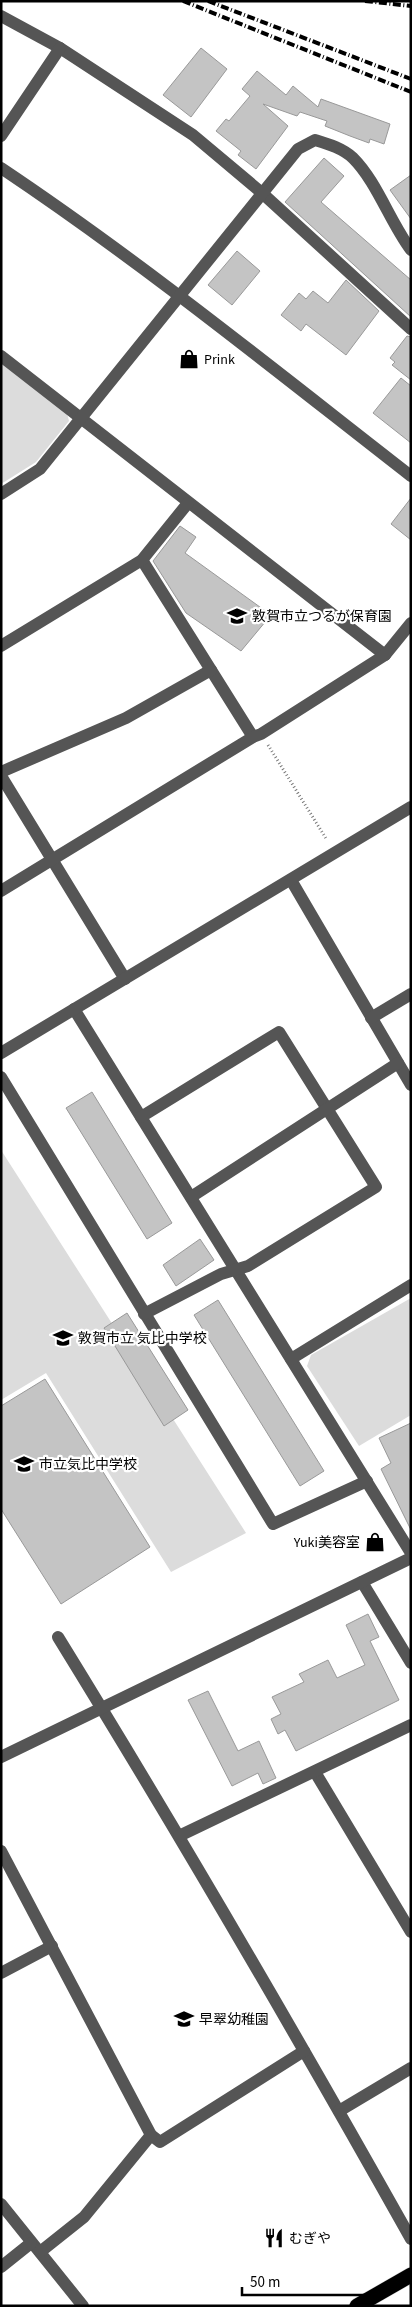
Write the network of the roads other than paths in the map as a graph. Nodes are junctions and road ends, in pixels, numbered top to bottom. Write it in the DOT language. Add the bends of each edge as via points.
graph roads {
  1 [pos="1,16"];
  2 [pos="60,48"];
  3 [pos="1,136"];
  4 [pos="1,168"];
  5 [pos="262,193"];
  6 [pos="408,242"];
  7 [pos="178,296"];
  8 [pos="411,329"];
  9 [pos="1,356"];
  10 [pos="80,419"];
  11 [pos="411,476"];
  12 [pos="1,494"];
  13 [pos="188,503"];
  14 [pos="142,560"];
  15 [pos="411,623"];
  16 [pos="1,646"];
  17 [pos="385,655"];
  18 [pos="211,670"];
  19 [pos="257,736"];
  20 [pos="1,774"];
  21 [pos="411,807"];
  22 [pos="52,860"];
  23 [pos="291,880"];
  24 [pos="1,891"];
  25 [pos="124,979"];
  26 [pos="411,994"];
  27 [pos="74,1009"];
  28 [pos="371,1018"];
  29 [pos="1,1053"];
  30 [pos="398,1063"];
  31 [pos="1,1077"];
  32 [pos="411,1085"];
  33 [pos="328,1109"];
  34 [pos="142,1117"];
  35 [pos="191,1197"];
  36 [pos="236,1270"];
  37 [pos="411,1285"];
  38 [pos="144,1314"];
  39 [pos="291,1359"];
  40 [pos="367,1481"];
  41 [pos="411,1553"];
  42 [pos="411,1558"];
  43 [pos="362,1582"];
  44 [pos="58,1637"];
  45 [pos="411,1663"];
  46 [pos="103,1708"];
  47 [pos="411,1725"];
  48 [pos="1,1757"];
  49 [pos="315,1772"];
  50 [pos="179,1836"];
  51 [pos="1,1851"];
  52 [pos="411,1932"];
  53 [pos="52,1946"];
  54 [pos="1,1973"];
  55 [pos="304,2051"];
  56 [pos="411,2068"];
  57 [pos="339,2111"];
  58 [pos="151,2135"];
  59 [pos="1,2204"];
  60 [pos="411,2240"];
  61 [pos="36,2247"];
  62 [pos="1,2267"];
  63 [pos="411,2275"];
  64 [pos="83,2306"];
  65 [pos="357,2306"];
  1 -- 2 [label="street"];
  2 -- 3 [label="street"];
  2 -- 5 [label="street" via="193,135"];
  4 -- 7 [label="street"];
  5 -- 6 [label="street" via="298,149 315,140 334,145 352,158 366,176"];
  5 -- 7 [label="street"];
  5 -- 8 [label="street"];
  7 -- 10 [label="street"];
  7 -- 11 [label="street"];
  9 -- 10 [label="street"];
  10 -- 12 [label="street" via="40,469"];
  10 -- 13 [label="street"];
  13 -- 14 [label="street"];
  13 -- 17 [label="street"];
  14 -- 16 [label="street"];
  14 -- 18 [label="street"];
  15 -- 17 [label="street"];
  17 -- 19 [label="street"];
  18 -- 19 [label="street"];
  18 -- 20 [label="street" via="126,718"];
  19 -- 22 [label="street"];
  20 -- 22 [label="street"];
  21 -- 23 [label="street"];
  22 -- 24 [label="street"];
  22 -- 25 [label="street"];
  23 -- 25 [label="street"];
  23 -- 28 [label="street"];
  25 -- 27 [label="street"];
  26 -- 28 [label="street"];
  27 -- 29 [label="street"];
  27 -- 34 [label="street"];
  28 -- 30 [label="street"];
  30 -- 32 [label="street"];
  30 -- 33 [label="street"];
  31 -- 38 [label="street"];
  33 -- 34 [label="street" via="279,1032"];
  33 -- 35 [label="street"];
  33 -- 36 [label="street" via="376,1187 248,1266"];
  34 -- 35 [label="street"];
  35 -- 36 [label="street"];
  36 -- 38 [label="street" via="221,1274"];
  36 -- 39 [label="street"];
  37 -- 39 [label="street"];
  38 -- 40 [label="street" via="273,1524"];
  39 -- 40 [label="street"];
  40 -- 41 [label="street"];
  42 -- 43 [label="street"];
  43 -- 45 [label="street"];
  43 -- 46 [label="street"];
  44 -- 46 [label="street"];
  46 -- 48 [label="street"];
  46 -- 50 [label="street"];
  47 -- 49 [label="street"];
  49 -- 50 [label="street"];
  49 -- 52 [label="street"];
  50 -- 55 [label="street"];
  51 -- 53 [label="street"];
  53 -- 54 [label="street"];
  53 -- 58 [label="street"];
  55 -- 57 [label="street"];
  55 -- 58 [label="street" via="160,2142"];
  56 -- 57 [label="street"];
  57 -- 60 [label="street"];
  58 -- 61 [label="street" via="84,2217"];
  59 -- 61 [label="street"];
  61 -- 62 [label="street"];
  61 -- 64 [label="street"];
  63 -- 65 [label="highway"];
}
